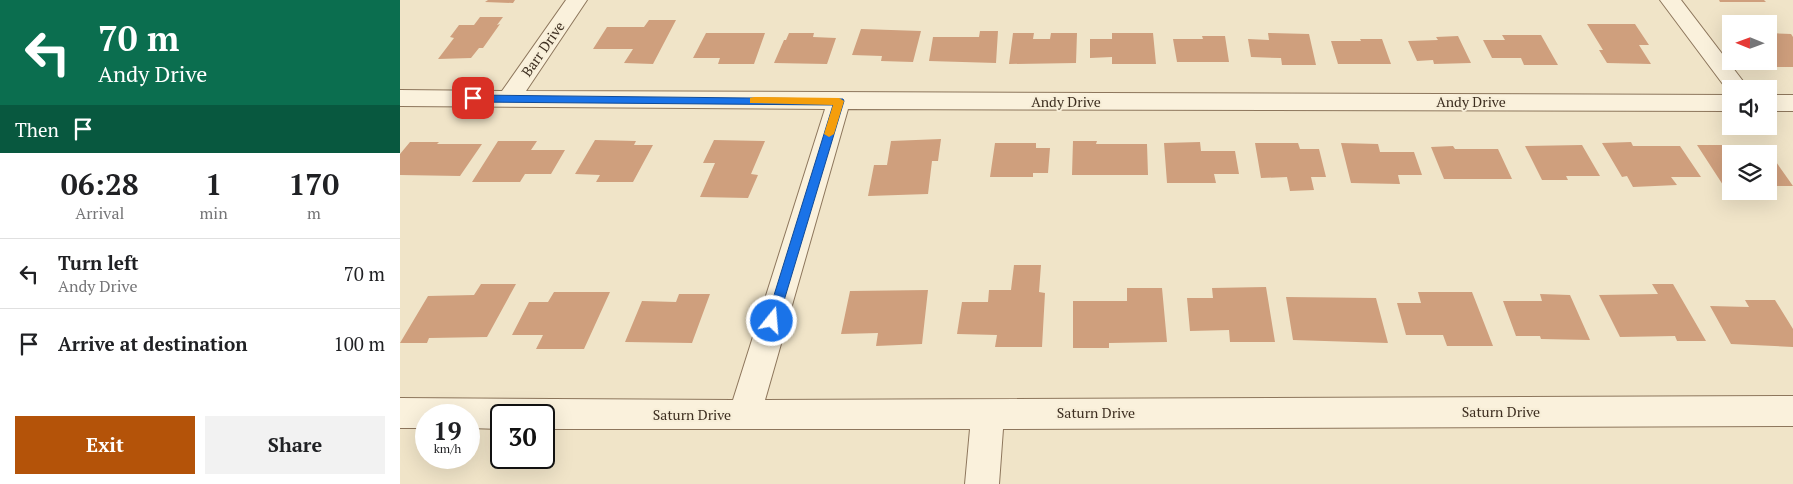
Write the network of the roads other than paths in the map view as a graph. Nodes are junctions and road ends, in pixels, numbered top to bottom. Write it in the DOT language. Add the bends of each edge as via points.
graph roads {
  1 [pos="577,0"];
  2 [pos="1670,0"];
  3 [pos="1731,80"];
  4 [pos="400,98"];
  5 [pos="509,98"];
  6 [pos="839,101"];
  7 [pos="1722,103"];
  8 [pos="1777,103"];
  9 [pos="1793,103"];
  10 [pos="1793,411"];
  11 [pos="400,413"];
  12 [pos="988,413"];
  13 [pos="744,415"];
  14 [pos="982,484"];
  1 -- 5 [label="street, Barr Drive"];
  2 -- 3 [label="street"];
  4 -- 5 [label="street, Andy Drive"];
  5 -- 6 [label="street, Andy Drive"];
  6 -- 7 [label="street, Andy Drive"];
  6 -- 13 [label="street"];
  8 -- 9 [label="street"];
  10 -- 12 [label="street, Saturn Drive"];
  11 -- 13 [label="street, Saturn Drive"];
  12 -- 13 [label="street, Saturn Drive"];
  12 -- 14 [label="street"];
}
